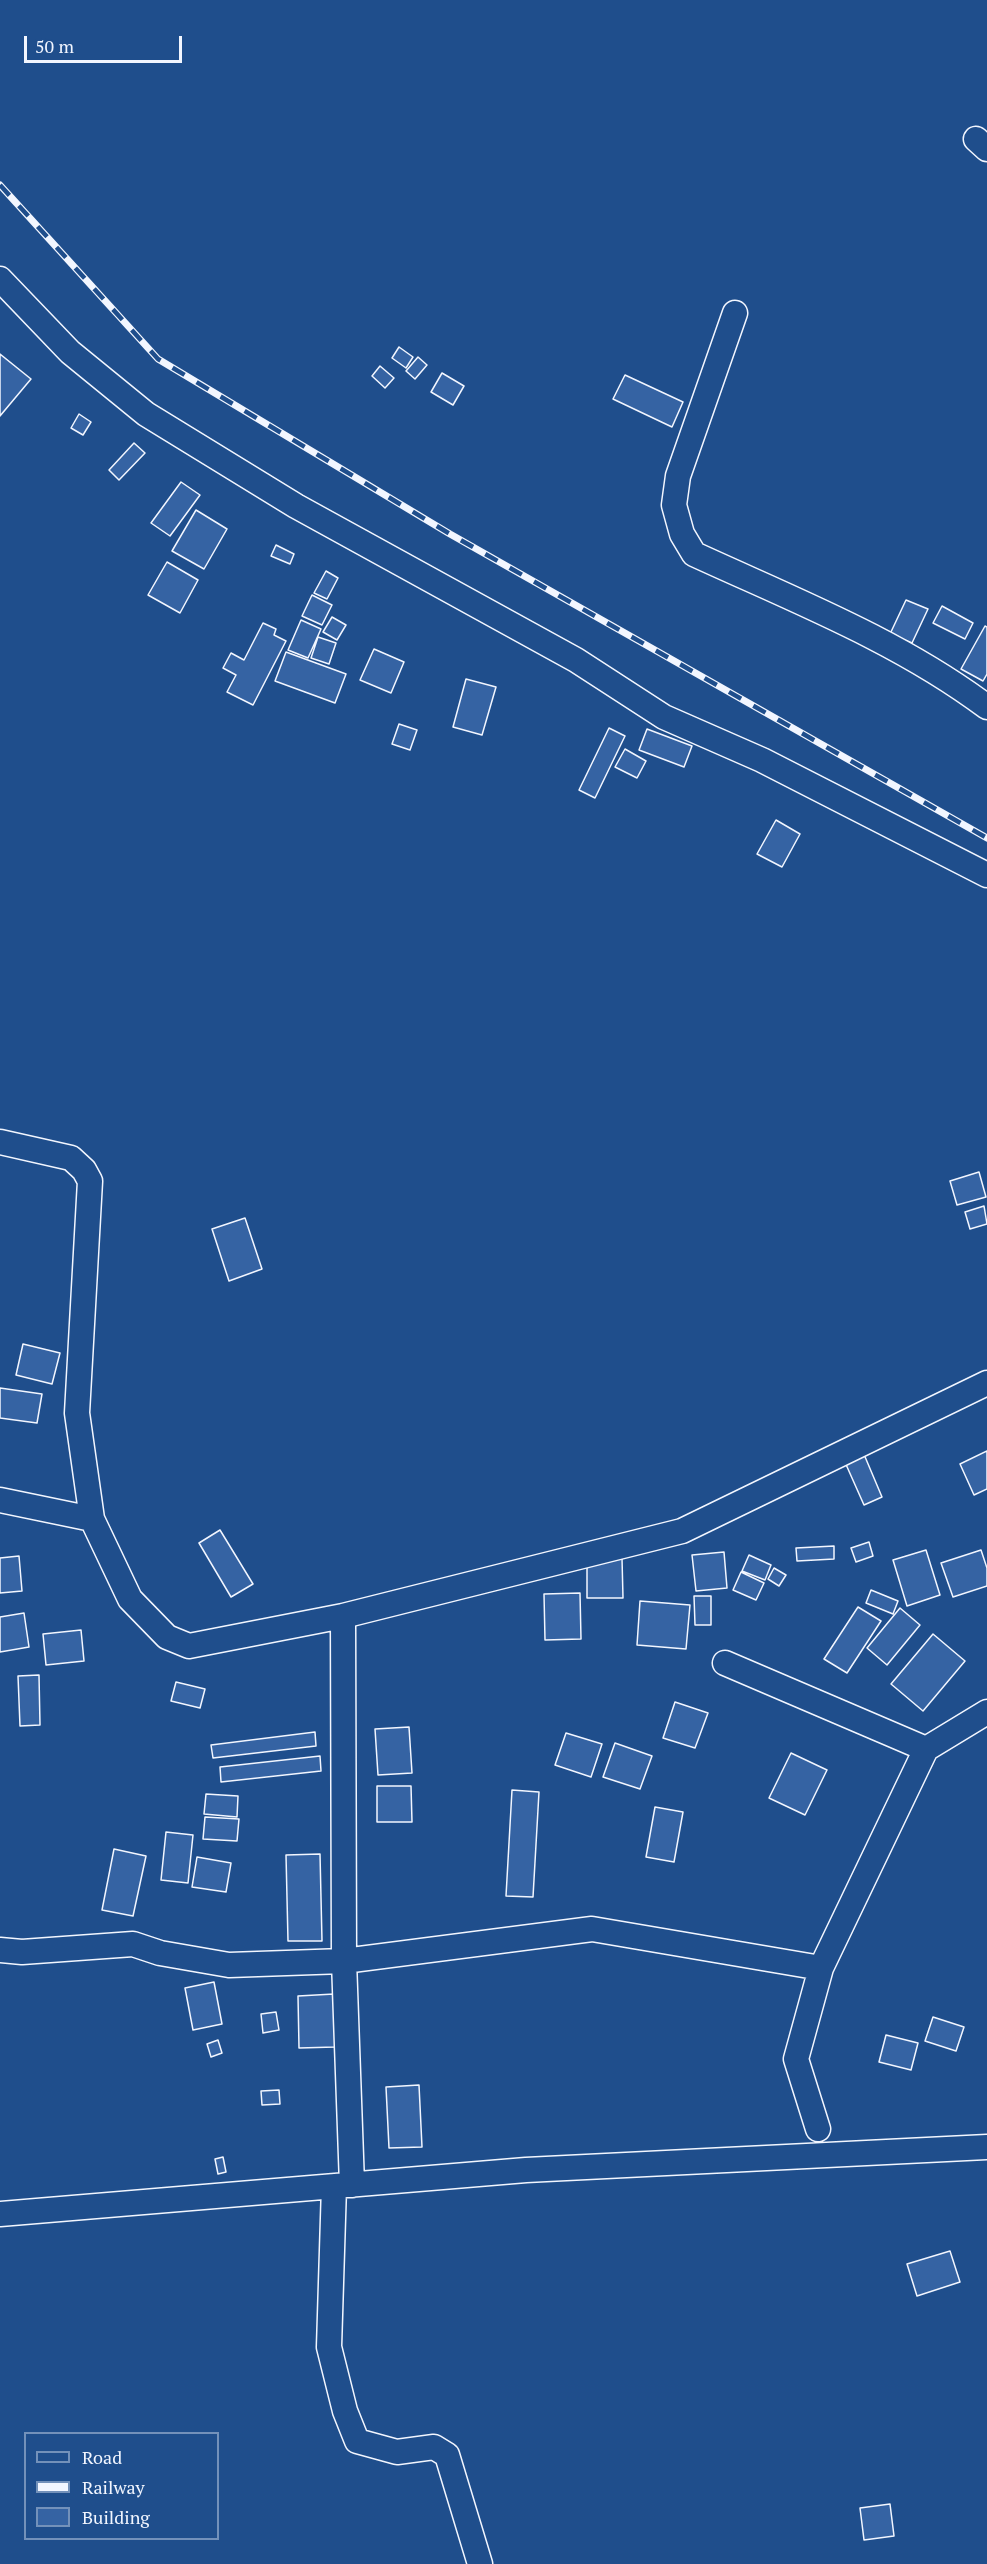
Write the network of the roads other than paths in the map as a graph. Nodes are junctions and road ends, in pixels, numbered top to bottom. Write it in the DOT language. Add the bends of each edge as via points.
graph roads {
  1 [pos="0,279"];
  2 [pos="735,313"];
  3 [pos="987,708"];
  4 [pos="987,875"];
  5 [pos="0,1143"];
  6 [pos="987,1383"];
  7 [pos="0,1500"];
  8 [pos="92,1519"];
  9 [pos="343,1616"];
  10 [pos="726,1663"];
  11 [pos="987,1712"];
  12 [pos="926,1749"];
  13 [pos="0,1950"];
  14 [pos="344,1961"];
  15 [pos="821,1968"];
  16 [pos="818,2129"];
  17 [pos="987,2146"];
  18 [pos="343,2185"];
  19 [pos="0,2214"];
  20 [pos="480,2564"];
  1 -- 4 [label="street" via="70,352 146,414 296,506 576,660 664,717 762,760"];
  2 -- 3 [label="street" via="678,476 675,505 681,534 694,554 888,644"];
  5 -- 8 [label="street" via="70,1158 90,1181 77,1413"];
  6 -- 9 [label="street" via="682,1531"];
  7 -- 8 [label="street"];
  8 -- 9 [label="street" via="130,1599 167,1637 189,1646"];
  9 -- 14 [label="street"];
  10 -- 12 [label="street"];
  11 -- 12 [label="street"];
  12 -- 15 [label="street"];
  13 -- 14 [label="street" via="133,1944 160,1953 229,1965"];
  14 -- 15 [label="street" via="592,1929"];
  14 -- 18 [label="street"];
  15 -- 16 [label="street" via="796,2059"];
  17 -- 18 [label="street" via="526,2170"];
  18 -- 19 [label="street"];
  18 -- 20 [label="street" via="329,2347 345,2411 357,2441 397,2452 434,2446 447,2455"];
}
